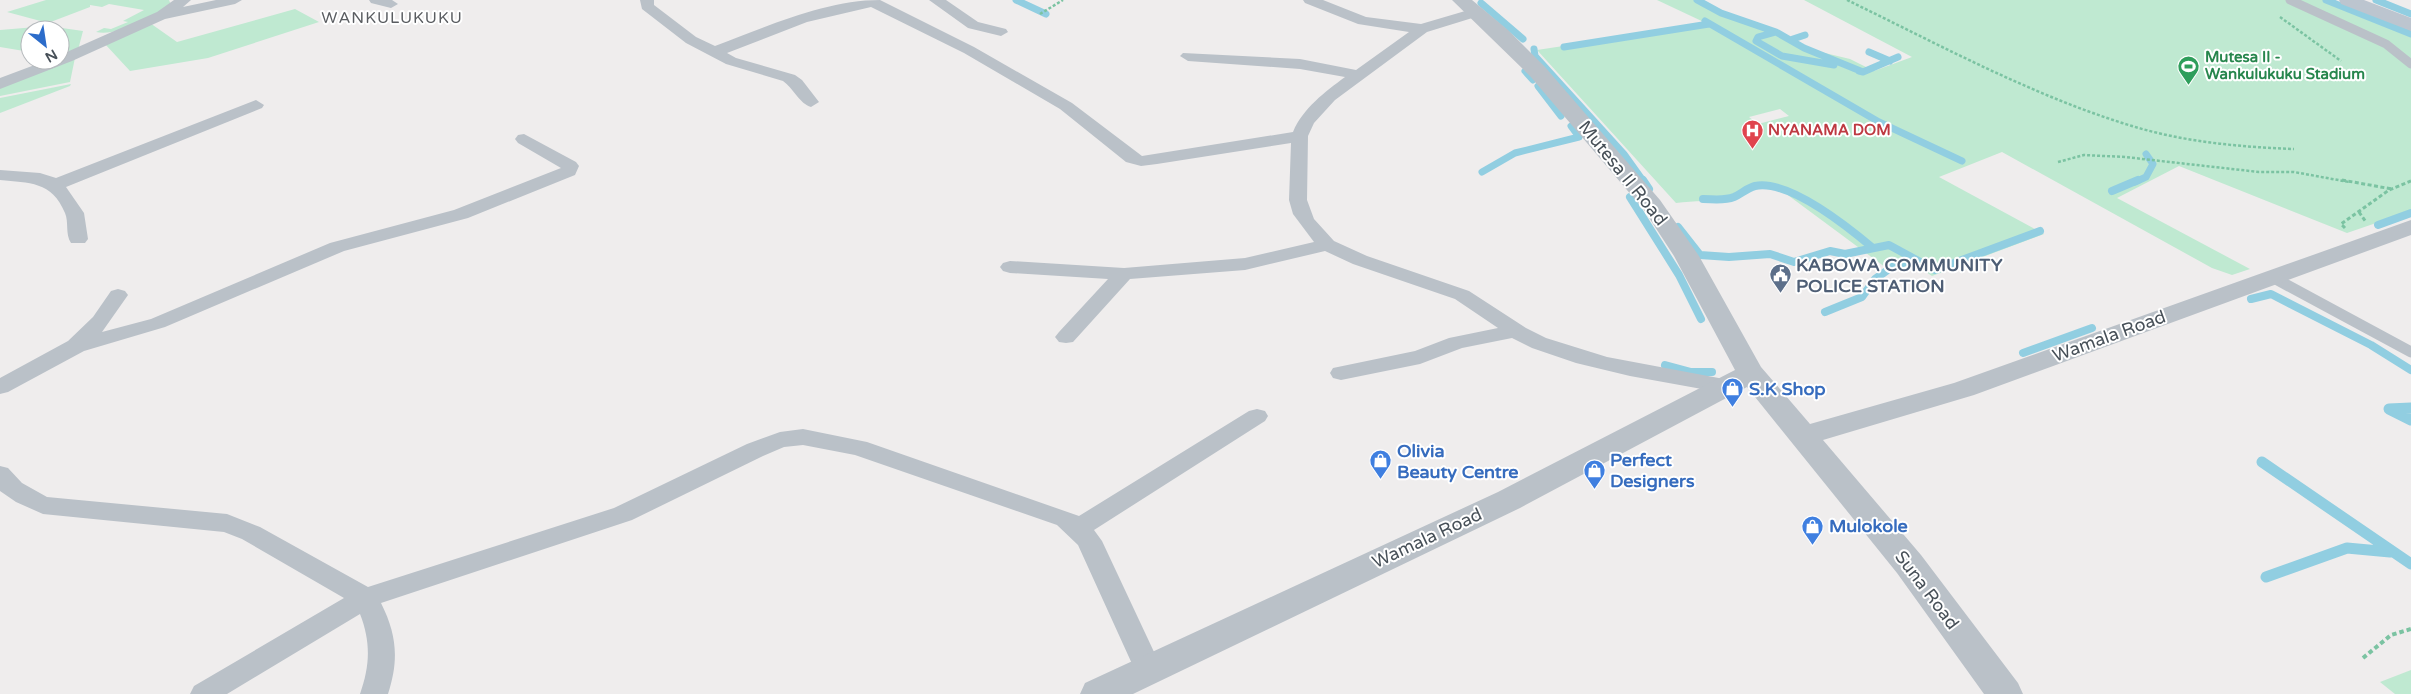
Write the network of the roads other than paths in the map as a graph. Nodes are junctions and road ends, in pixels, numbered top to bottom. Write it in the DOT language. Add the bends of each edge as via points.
graph roads {
  1 [pos="184,0"];
  2 [pos="235,0"];
  3 [pos="376,0"];
  4 [pos="647,0"];
  5 [pos="936,0"];
  6 [pos="1310,0"];
  7 [pos="2290,0"];
  8 [pos="2348,0"];
  9 [pos="391,4"];
  10 [pos="1469,6"];
  11 [pos="162,16"];
  12 [pos="2411,25"];
  13 [pos="1422,29"];
  14 [pos="1001,32"];
  15 [pos="714,52"];
  16 [pos="1188,56"];
  17 [pos="2411,64"];
  18 [pos="1357,75"];
  19 [pos="0,84"];
  20 [pos="811,102"];
  21 [pos="256,105"];
  22 [pos="1300,136"];
  23 [pos="524,139"];
  24 [pos="0,175"];
  25 [pos="55,184"];
  26 [pos="2411,227"];
  27 [pos="78,239"];
  28 [pos="1327,244"];
  29 [pos="1010,267"];
  30 [pos="1124,274"];
  31 [pos="2272,276"];
  32 [pos="118,295"];
  33 [pos="1515,331"];
  34 [pos="1066,337"];
  35 [pos="76,346"];
  36 [pos="2411,352"];
  37 [pos="1340,373"];
  38 [pos="1737,379"];
  39 [pos="0,387"];
  40 [pos="1257,416"];
  41 [pos="1804,436"];
  42 [pos="0,474"];
  43 [pos="1078,528"];
  44 [pos="365,598"];
  45 [pos="1148,668"];
  46 [pos="204,694"];
  47 [pos="374,694"];
  48 [pos="1098,694"];
  49 [pos="2005,694"];
  1 -- 11 [label="street"];
  2 -- 11 [label="street"];
  3 -- 9 [label="street"];
  4 -- 15 [label="street" via="647,6 673,27"];
  5 -- 14 [label="street" via="973,25"];
  6 -- 13 [label="street" via="1363,22"];
  7 -- 17 [label="lane" via="2386,44"];
  8 -- 12 [label="main road"];
  10 -- 13 [label="street"];
  10 -- 38 [label="street, Mutesa II Road" via="1533,64 1676,239 1736,351"];
  11 -- 19 [label="street"];
  13 -- 18 [label="street"];
  15 -- 20 [label="street" via="789,78"];
  15 -- 22 [label="street" via="786,24 873,2 901,7 1066,106 1136,159 1150,160"];
  16 -- 18 [label="street" via="1300,64"];
  18 -- 22 [label="street" via="1316,108"];
  21 -- 25 [label="street"];
  22 -- 28 [label="street" via="1298,200 1307,222"];
  23 -- 35 [label="street" via="570,166 569,171 461,214 337,247 158,324"];
  24 -- 25 [label="street" via="40,178"];
  25 -- 27 [label="street" via="75,213"];
  26 -- 31 [label="street, Wamala Road"];
  28 -- 30 [label="street" via="1244,264"];
  28 -- 33 [label="street" via="1375,267 1462,296"];
  29 -- 30 [label="street"];
  30 -- 34 [label="street"];
  31 -- 36 [label="lane"];
  31 -- 41 [label="street, Wamala Road" via="1964,389"];
  32 -- 35 [label="street" via="101,321"];
  33 -- 37 [label="street" via="1456,343 1420,357"];
  33 -- 38 [label="street" via="1539,343 1612,365"];
  35 -- 39 [label="street"];
  38 -- 41 [label="street, Suna Road"];
  38 -- 45 [label="street, Wamala Road" via="1509,500"];
  40 -- 43 [label="street"];
  41 -- 49 [label="street, Suna Road" via="1909,564"];
  42 -- 44 [label="street" via="20,494 43,505 227,523 251,533"];
  43 -- 44 [label="street" via="1066,519 859,448 803,437 780,440 755,450 623,514"];
  43 -- 45 [label="street" via="1089,541"];
  44 -- 46 [label="street"];
  44 -- 47 [label="street" via="383,641 382,666"];
  45 -- 48 [label="street, Wamala Road"];
}
